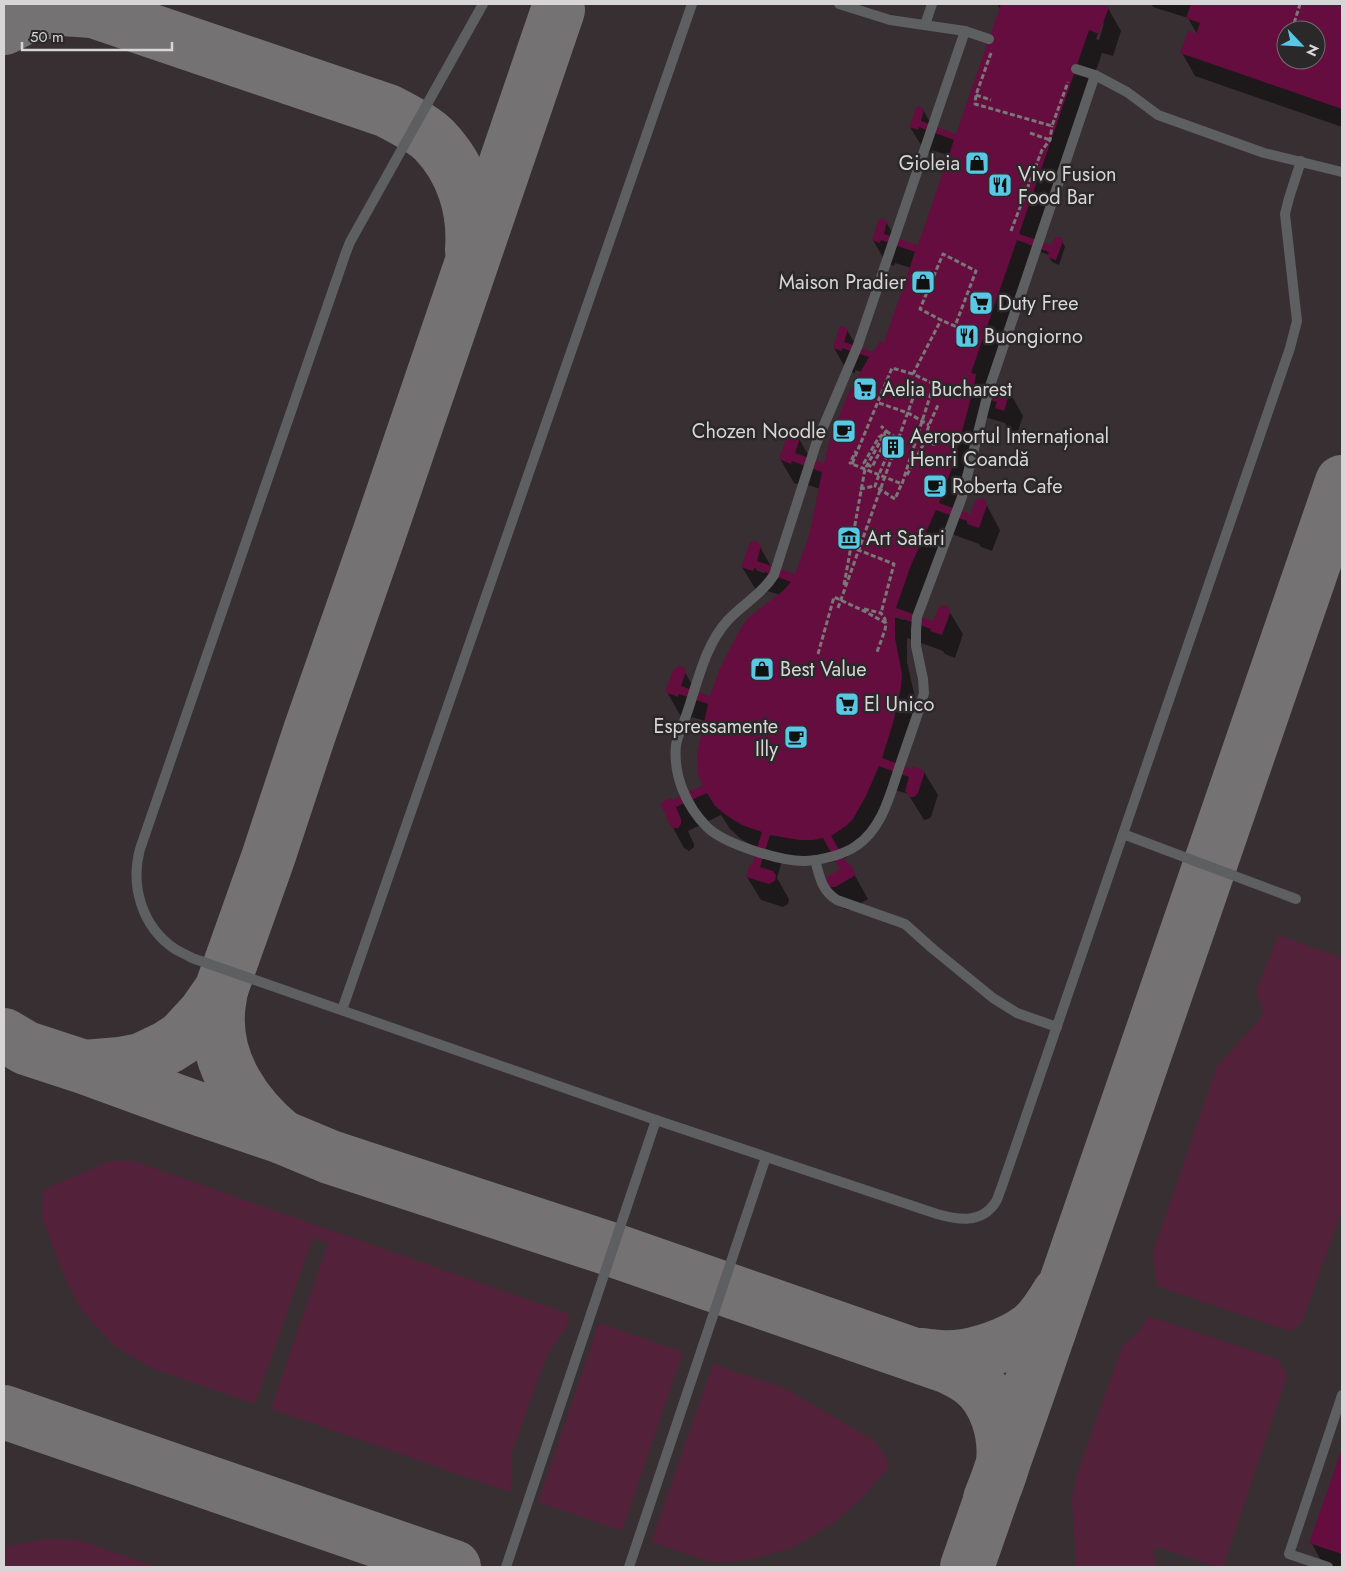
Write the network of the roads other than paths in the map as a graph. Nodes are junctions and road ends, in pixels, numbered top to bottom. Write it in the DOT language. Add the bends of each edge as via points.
graph roads {
  1 [pos="483,4"];
  2 [pos="692,4"];
  3 [pos="839,4"];
  4 [pos="932,4"];
  5 [pos="925,25"];
  6 [pos="965,31"];
  7 [pos="992,42"];
  8 [pos="1076,69"];
  9 [pos="1095,75"];
  10 [pos="1302,161"];
  11 [pos="1342,172"];
  12 [pos="1124,834"];
  13 [pos="816,860"];
  14 [pos="1296,899"];
  15 [pos="342,1010"];
  16 [pos="1057,1027"];
  17 [pos="656,1120"];
  18 [pos="766,1158"];
  19 [pos="1342,1395"];
  20 [pos="506,1567"];
  21 [pos="629,1567"];
  22 [pos="1328,1567"];
  1 -- 15 [label="lane" via="350,242 136,863 141,905 154,929 176,949 192,958"];
  2 -- 15 [label="lane"];
  3 -- 5 [label="lane" via="890,20"];
  4 -- 5 [label="lane"];
  5 -- 6 [label="lane"];
  6 -- 7 [label="lane"];
  6 -- 13 [label="lane" via="858,345 816,444 774,575 767,586 717,633 676,743 676,765 682,788 708,829 732,843 775,857"];
  8 -- 9 [label="lane"];
  9 -- 10 [label="lane" via="1127,92 1158,115 1264,153"];
  9 -- 13 [label="lane" via="988,389 962,497 917,617 916,646 924,693 885,810 873,831 856,846"];
  10 -- 11 [label="lane"];
  10 -- 12 [label="lane" via="1285,214 1297,321 1290,348"];
  12 -- 14 [label="lane"];
  12 -- 16 [label="lane"];
  13 -- 16 [label="lane" via="829,896 905,924 993,998 1017,1013"];
  15 -- 17 [label="lane"];
  16 -- 18 [label="lane" via="1001,1189 995,1204 983,1215 955,1219"];
  17 -- 18 [label="lane"];
  17 -- 20 [label="lane"];
  18 -- 21 [label="lane"];
  19 -- 22 [label="lane" via="1288,1554"];
}
